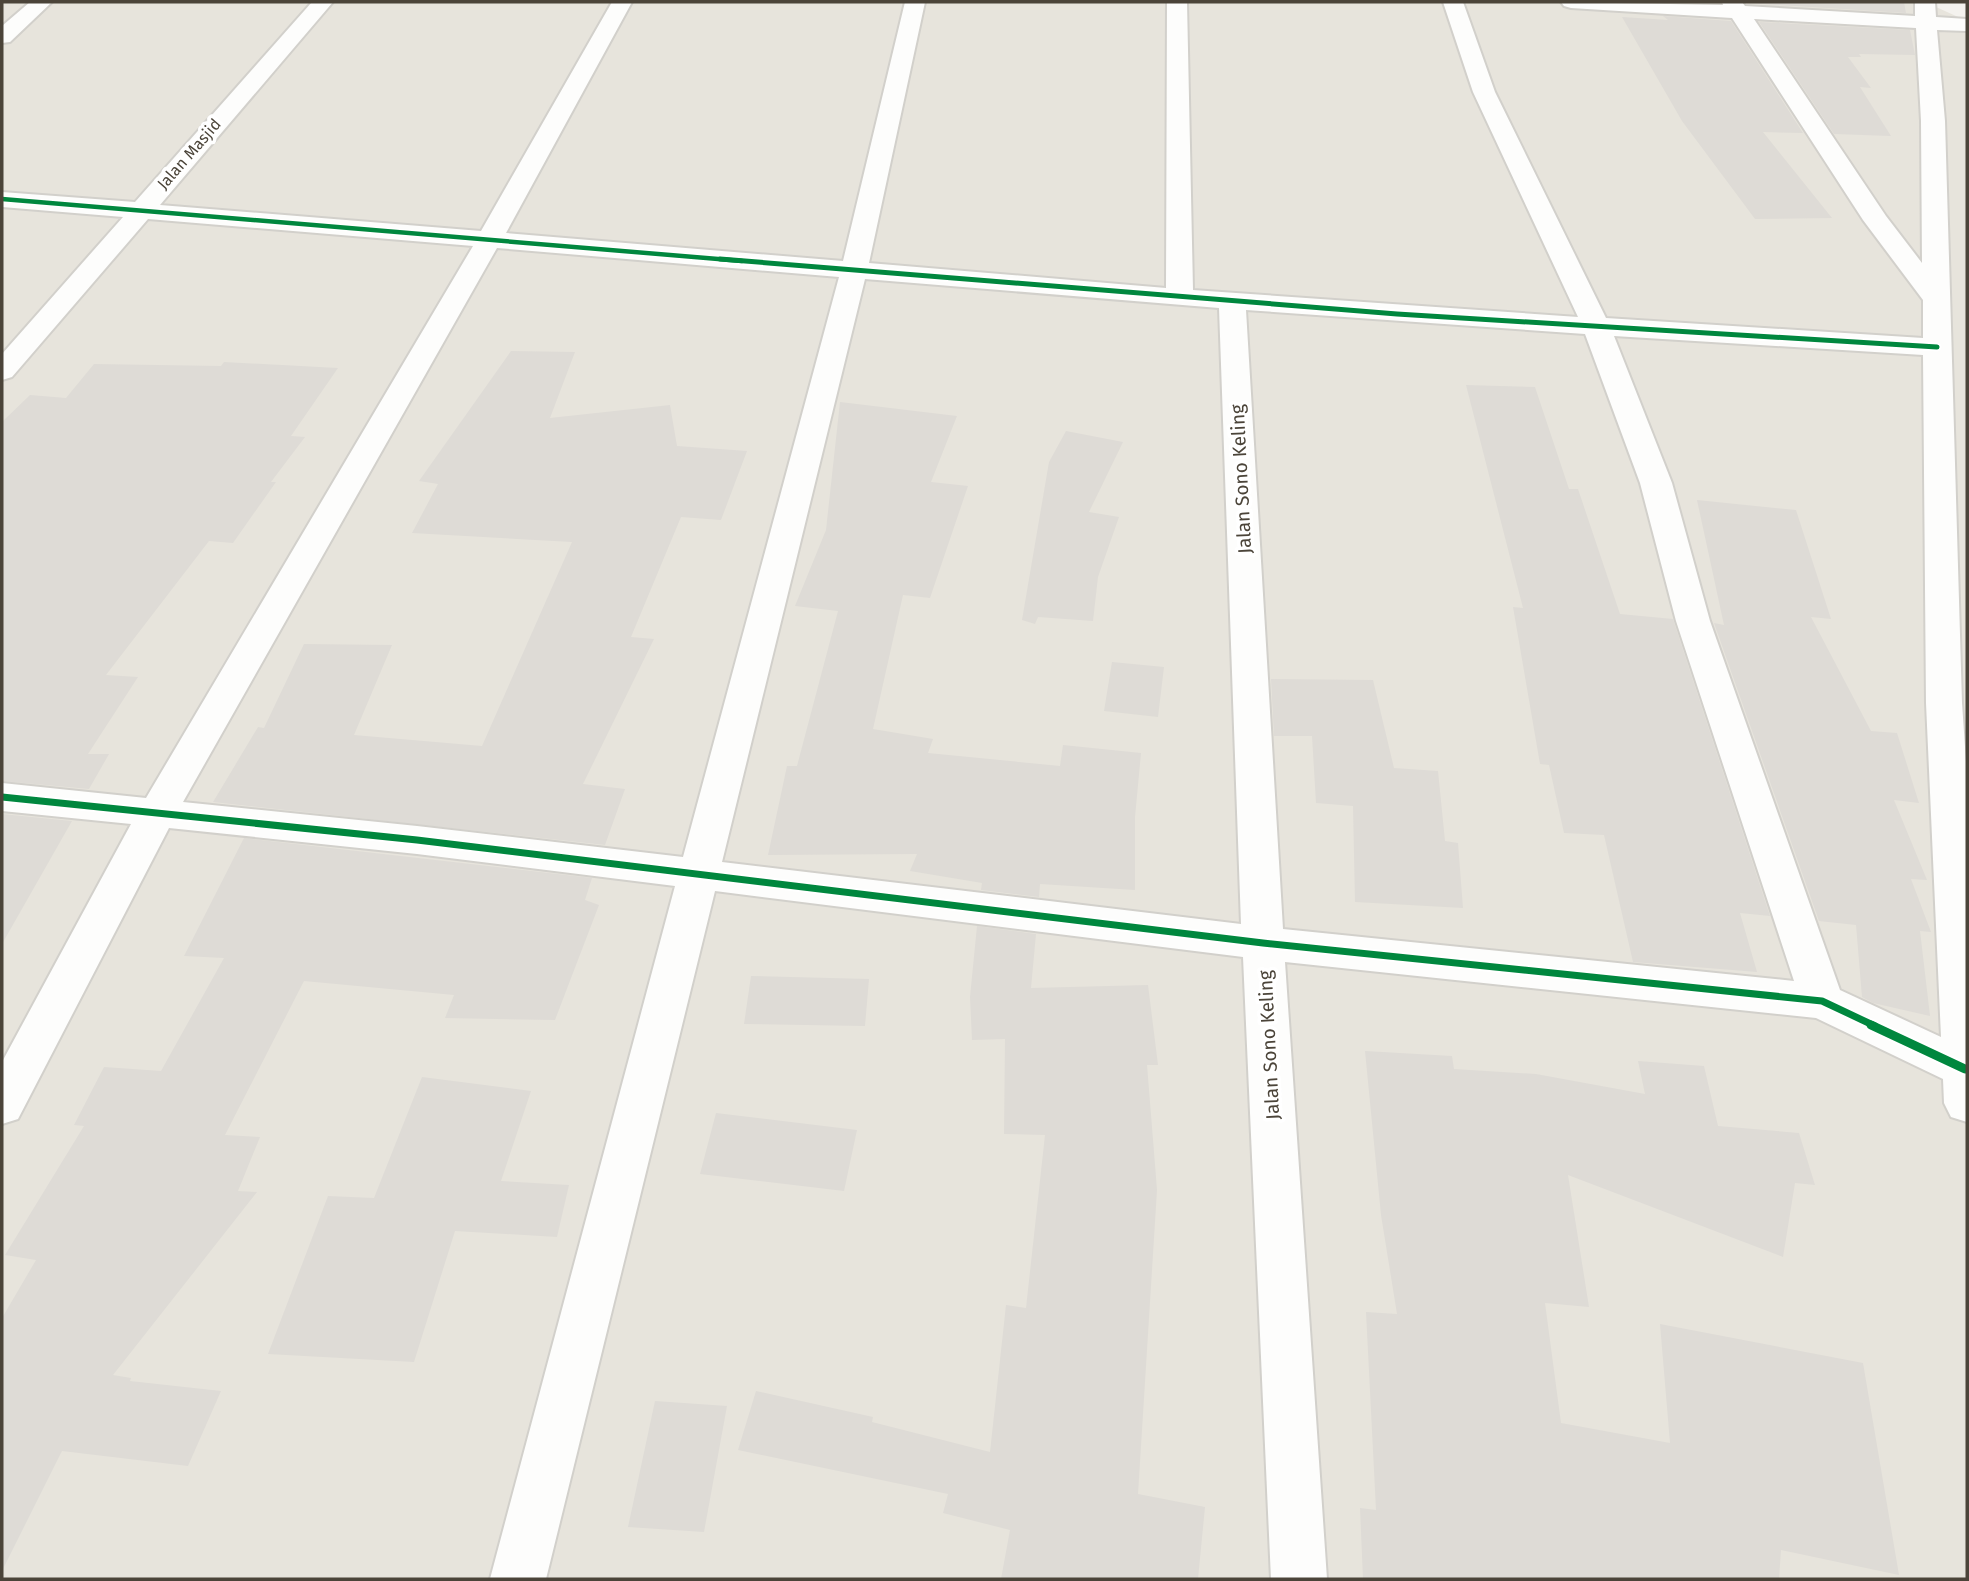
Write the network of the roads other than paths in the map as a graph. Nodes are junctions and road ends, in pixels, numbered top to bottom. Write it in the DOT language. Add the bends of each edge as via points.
graph roads {
  1 [pos="42,2"];
  2 [pos="323,2"];
  3 [pos="622,2"];
  4 [pos="915,2"];
  5 [pos="1177,2"];
  6 [pos="1453,2"];
  7 [pos="1571,2"];
  8 [pos="1735,6"];
  9 [pos="1926,12"];
  10 [pos="1967,25"];
  11 [pos="2,37"];
  12 [pos="2,199"];
  13 [pos="139,211"];
  14 [pos="489,240"];
  15 [pos="855,269"];
  16 [pos="1180,298"];
  17 [pos="1937,300"];
  18 [pos="1232,301"];
  19 [pos="1596,326"];
  20 [pos="1937,347"];
  21 [pos="2,371"];
  22 [pos="2,797"];
  23 [pos="156,815"];
  24 [pos="701,873"];
  25 [pos="1263,943"];
  26 [pos="1822,1001"];
  27 [pos="1966,1086"];
  28 [pos="2,1105"];
  29 [pos="518,1579"];
  30 [pos="1299,1579"];
  1 -- 11 [label="street"];
  2 -- 13 [label="street, Jalan Masjid"];
  3 -- 14 [label="street"];
  4 -- 15 [label="street"];
  5 -- 16 [label="street"];
  6 -- 19 [label="street" via="1484,92"];
  7 -- 8 [label="street"];
  8 -- 9 [label="street"];
  8 -- 17 [label="street" via="1876,220"];
  9 -- 10 [label="street"];
  9 -- 17 [label="street"];
  12 -- 13 [label="street"];
  13 -- 14 [label="street"];
  13 -- 21 [label="street, Jalan Masjid"];
  14 -- 15 [label="street"];
  14 -- 23 [label="street"];
  15 -- 16 [label="street"];
  15 -- 24 [label="street"];
  16 -- 18 [label="street"];
  17 -- 20 [label="street"];
  18 -- 19 [label="street"];
  18 -- 25 [label="street, Jalan Sono Keling"];
  19 -- 20 [label="street"];
  19 -- 26 [label="street" via="1656,483 1693,621"];
  20 -- 27 [label="street" via="1944,704"];
  22 -- 23 [label="street"];
  23 -- 24 [label="street"];
  23 -- 28 [label="street"];
  24 -- 25 [label="street"];
  24 -- 29 [label="street"];
  25 -- 26 [label="street"];
  25 -- 30 [label="street, Jalan Sono Keling"];
  26 -- 27 [label="street"];
}
